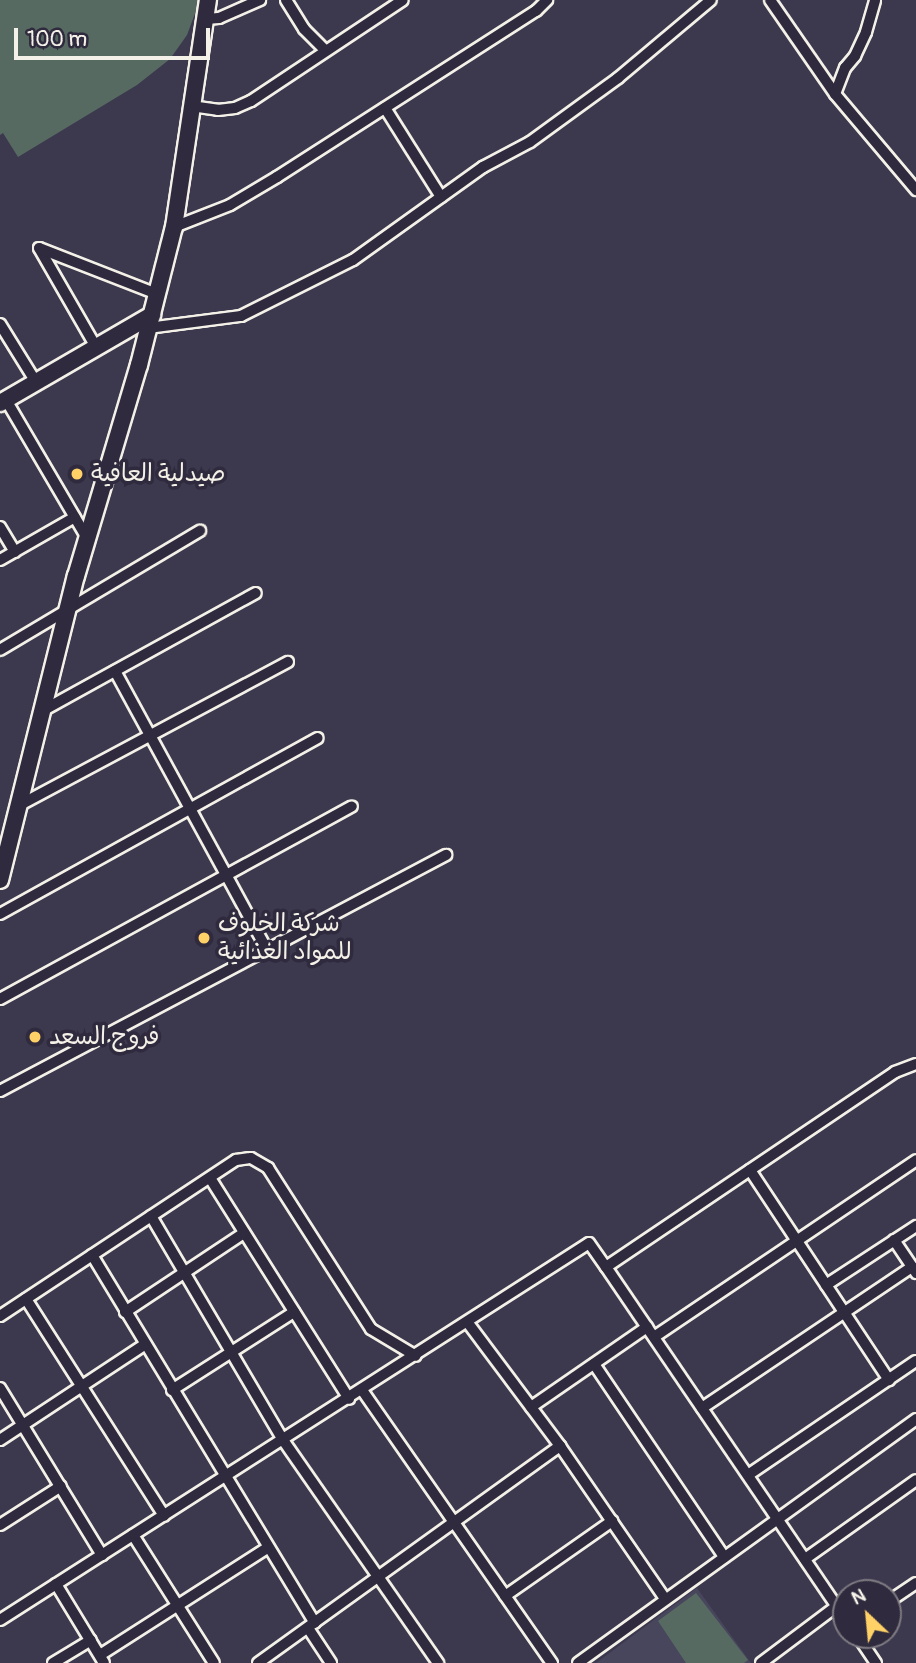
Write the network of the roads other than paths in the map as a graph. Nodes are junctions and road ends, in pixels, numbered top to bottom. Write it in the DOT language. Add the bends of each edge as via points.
graph roads {
  1 [pos="208,0"];
  2 [pos="260,0"];
  3 [pos="286,0"];
  4 [pos="402,0"];
  5 [pos="547,0"];
  6 [pos="711,0"];
  7 [pos="770,0"];
  8 [pos="875,0"];
  9 [pos="205,19"];
  10 [pos="325,50"];
  11 [pos="835,94"];
  12 [pos="191,106"];
  13 [pos="385,108"];
  14 [pos="916,190"];
  15 [pos="440,197"];
  16 [pos="174,227"];
  17 [pos="157,294"];
  18 [pos="150,322"];
  19 [pos="0,324"];
  20 [pos="96,347"];
  21 [pos="36,382"];
  22 [pos="3,401"];
  23 [pos="75,517"];
  24 [pos="0,527"];
  25 [pos="200,531"];
  26 [pos="87,537"];
  27 [pos="15,552"];
  28 [pos="0,561"];
  29 [pos="256,593"];
  30 [pos="67,611"];
  31 [pos="0,650"];
  32 [pos="288,662"];
  33 [pos="115,671"];
  34 [pos="42,711"];
  35 [pos="150,736"];
  36 [pos="318,738"];
  37 [pos="18,806"];
  38 [pos="352,806"];
  39 [pos="190,809"];
  40 [pos="6,834"];
  41 [pos="446,855"];
  42 [pos="226,875"];
  43 [pos="0,880"];
  44 [pos="0,914"];
  45 [pos="267,950"];
  46 [pos="0,999"];
  47 [pos="916,1064"];
  48 [pos="0,1091"];
  49 [pos="916,1160"];
  50 [pos="750,1170"];
  51 [pos="210,1178"];
  52 [pos="151,1216"];
  53 [pos="916,1226"];
  54 [pos="244,1233"];
  55 [pos="894,1240"];
  56 [pos="796,1241"];
  57 [pos="92,1255"];
  58 [pos="606,1267"];
  59 [pos="914,1270"];
  60 [pos="184,1273"];
  61 [pos="826,1285"];
  62 [pos="26,1299"];
  63 [pos="125,1312"];
  64 [pos="294,1312"];
  65 [pos="844,1313"];
  66 [pos="0,1316"];
  67 [pos="468,1323"];
  68 [pos="651,1332"];
  69 [pos="144,1345"];
  70 [pos="232,1352"];
  71 [pos="416,1356"];
  72 [pos="916,1361"];
  73 [pos="594,1364"];
  74 [pos="889,1380"];
  75 [pos="82,1386"];
  76 [pos="0,1388"];
  77 [pos="172,1390"];
  78 [pos="362,1390"];
  79 [pos="349,1399"];
  80 [pos="531,1407"];
  81 [pos="702,1408"];
  82 [pos="916,1419"];
  83 [pos="23,1424"];
  84 [pos="0,1440"];
  85 [pos="283,1440"];
  86 [pos="560,1446"];
  87 [pos="748,1475"];
  88 [pos="225,1477"];
  89 [pos="916,1480"];
  90 [pos="61,1486"];
  91 [pos="164,1516"];
  92 [pos="777,1518"];
  93 [pos="612,1521"];
  94 [pos="454,1523"];
  95 [pos="0,1525"];
  96 [pos="133,1535"];
  97 [pos="267,1548"];
  98 [pos="102,1555"];
  99 [pos="724,1557"];
  100 [pos="805,1559"];
  101 [pos="378,1577"];
  102 [pos="56,1584"];
  103 [pos="505,1596"];
  104 [pos="832,1599"];
  105 [pos="665,1600"];
  106 [pos="177,1605"];
  107 [pos="832,1610"];
  108 [pos="0,1620"];
  109 [pos="312,1625"];
  110 [pos="91,1640"];
  111 [pos="102,1659"];
  112 [pos="53,1663"];
  113 [pos="214,1663"];
  114 [pos="258,1663"];
  115 [pos="331,1663"];
  116 [pos="438,1663"];
  117 [pos="552,1663"];
  118 [pos="578,1663"];
  119 [pos="761,1663"];
  1 -- 9 [label="main road"];
  2 -- 9 [label="street" via="219,18"];
  3 -- 10 [label="street" via="303,29"];
  4 -- 10 [label="street"];
  5 -- 13 [label="street"];
  6 -- 15 [label="street" via="618,78 530,142"];
  7 -- 11 [label="street"];
  8 -- 11 [label="street" via="866,32"];
  9 -- 12 [label="main road"];
  10 -- 12 [label="street" via="235,108"];
  11 -- 14 [label="street"];
  12 -- 16 [label="main road"];
  13 -- 15 [label="street"];
  13 -- 16 [label="street" via="230,205"];
  15 -- 18 [label="street" via="353,260 241,316"];
  16 -- 17 [label="main road"];
  17 -- 18 [label="main road"];
  17 -- 20 [label="street" via="39,248"];
  18 -- 20 [label="main road"];
  18 -- 26 [label="main road"];
  19 -- 21 [label="street"];
  20 -- 21 [label="main road"];
  21 -- 22 [label="main road"];
  22 -- 23 [label="street"];
  23 -- 26 [label="street"];
  23 -- 27 [label="street"];
  24 -- 27 [label="street"];
  25 -- 30 [label="street"];
  26 -- 30 [label="main road"];
  27 -- 28 [label="street"];
  29 -- 33 [label="street"];
  30 -- 31 [label="street"];
  30 -- 34 [label="main road"];
  32 -- 35 [label="street"];
  33 -- 34 [label="street"];
  33 -- 35 [label="street"];
  34 -- 37 [label="main road"];
  35 -- 37 [label="street"];
  35 -- 39 [label="street"];
  36 -- 39 [label="street"];
  37 -- 40 [label="main road"];
  38 -- 42 [label="street"];
  39 -- 42 [label="street"];
  39 -- 44 [label="street"];
  40 -- 43 [label="main road"];
  41 -- 45 [label="street"];
  42 -- 45 [label="street"];
  42 -- 46 [label="street"];
  45 -- 48 [label="street"];
  47 -- 50 [label="street" via="895,1072"];
  49 -- 56 [label="street"];
  50 -- 56 [label="street"];
  50 -- 58 [label="street"];
  51 -- 52 [label="street"];
  51 -- 54 [label="street"];
  51 -- 71 [label="street" via="245,1157 268,1168 372,1329"];
  52 -- 57 [label="street"];
  52 -- 60 [label="street"];
  53 -- 55 [label="street"];
  54 -- 60 [label="street"];
  54 -- 64 [label="street"];
  55 -- 59 [label="street"];
  55 -- 61 [label="street"];
  56 -- 61 [label="street"];
  56 -- 68 [label="street"];
  57 -- 62 [label="street"];
  57 -- 63 [label="street"];
  58 -- 67 [label="street" via="589,1243"];
  58 -- 68 [label="street"];
  59 -- 65 [label="street"];
  60 -- 63 [label="street"];
  60 -- 70 [label="street"];
  61 -- 65 [label="street"];
  62 -- 66 [label="street"];
  62 -- 75 [label="street"];
  63 -- 69 [label="street"];
  64 -- 70 [label="street"];
  64 -- 79 [label="street"];
  65 -- 74 [label="street"];
  65 -- 81 [label="street"];
  67 -- 71 [label="street"];
  67 -- 80 [label="street"];
  68 -- 73 [label="street"];
  68 -- 81 [label="street"];
  69 -- 75 [label="street"];
  69 -- 77 [label="street"];
  70 -- 77 [label="street"];
  70 -- 85 [label="street"];
  71 -- 78 [label="street"];
  72 -- 74 [label="street"];
  73 -- 80 [label="street"];
  73 -- 99 [label="street"];
  74 -- 87 [label="street"];
  75 -- 83 [label="street"];
  75 -- 91 [label="street"];
  76 -- 83 [label="street"];
  77 -- 88 [label="street"];
  78 -- 79 [label="street"];
  78 -- 94 [label="street"];
  79 -- 85 [label="street"];
  80 -- 86 [label="street"];
  81 -- 87 [label="street"];
  82 -- 92 [label="street"];
  83 -- 84 [label="street"];
  83 -- 90 [label="street"];
  85 -- 88 [label="street"];
  85 -- 101 [label="street"];
  86 -- 93 [label="street"];
  86 -- 94 [label="street"];
  87 -- 92 [label="street"];
  88 -- 91 [label="street"];
  88 -- 97 [label="street"];
  89 -- 100 [label="street"];
  90 -- 95 [label="street"];
  90 -- 98 [label="street"];
  91 -- 96 [label="street"];
  92 -- 99 [label="street"];
  92 -- 100 [label="street"];
  93 -- 103 [label="street"];
  93 -- 105 [label="street"];
  94 -- 101 [label="street"];
  94 -- 103 [label="street"];
  96 -- 98 [label="street"];
  96 -- 106 [label="street"];
  97 -- 106 [label="street"];
  97 -- 109 [label="street"];
  98 -- 102 [label="street"];
  99 -- 105 [label="street"];
  100 -- 104 [label="street"];
  101 -- 109 [label="street"];
  101 -- 116 [label="street"];
  102 -- 108 [label="street"];
  102 -- 110 [label="street"];
  103 -- 117 [label="street"];
  105 -- 118 [label="street"];
  106 -- 111 [label="street"];
  106 -- 113 [label="street"];
  107 -- 119 [label="street"];
  109 -- 114 [label="street"];
  109 -- 115 [label="street"];
  110 -- 111 [label="street"];
  110 -- 112 [label="street"];
}
